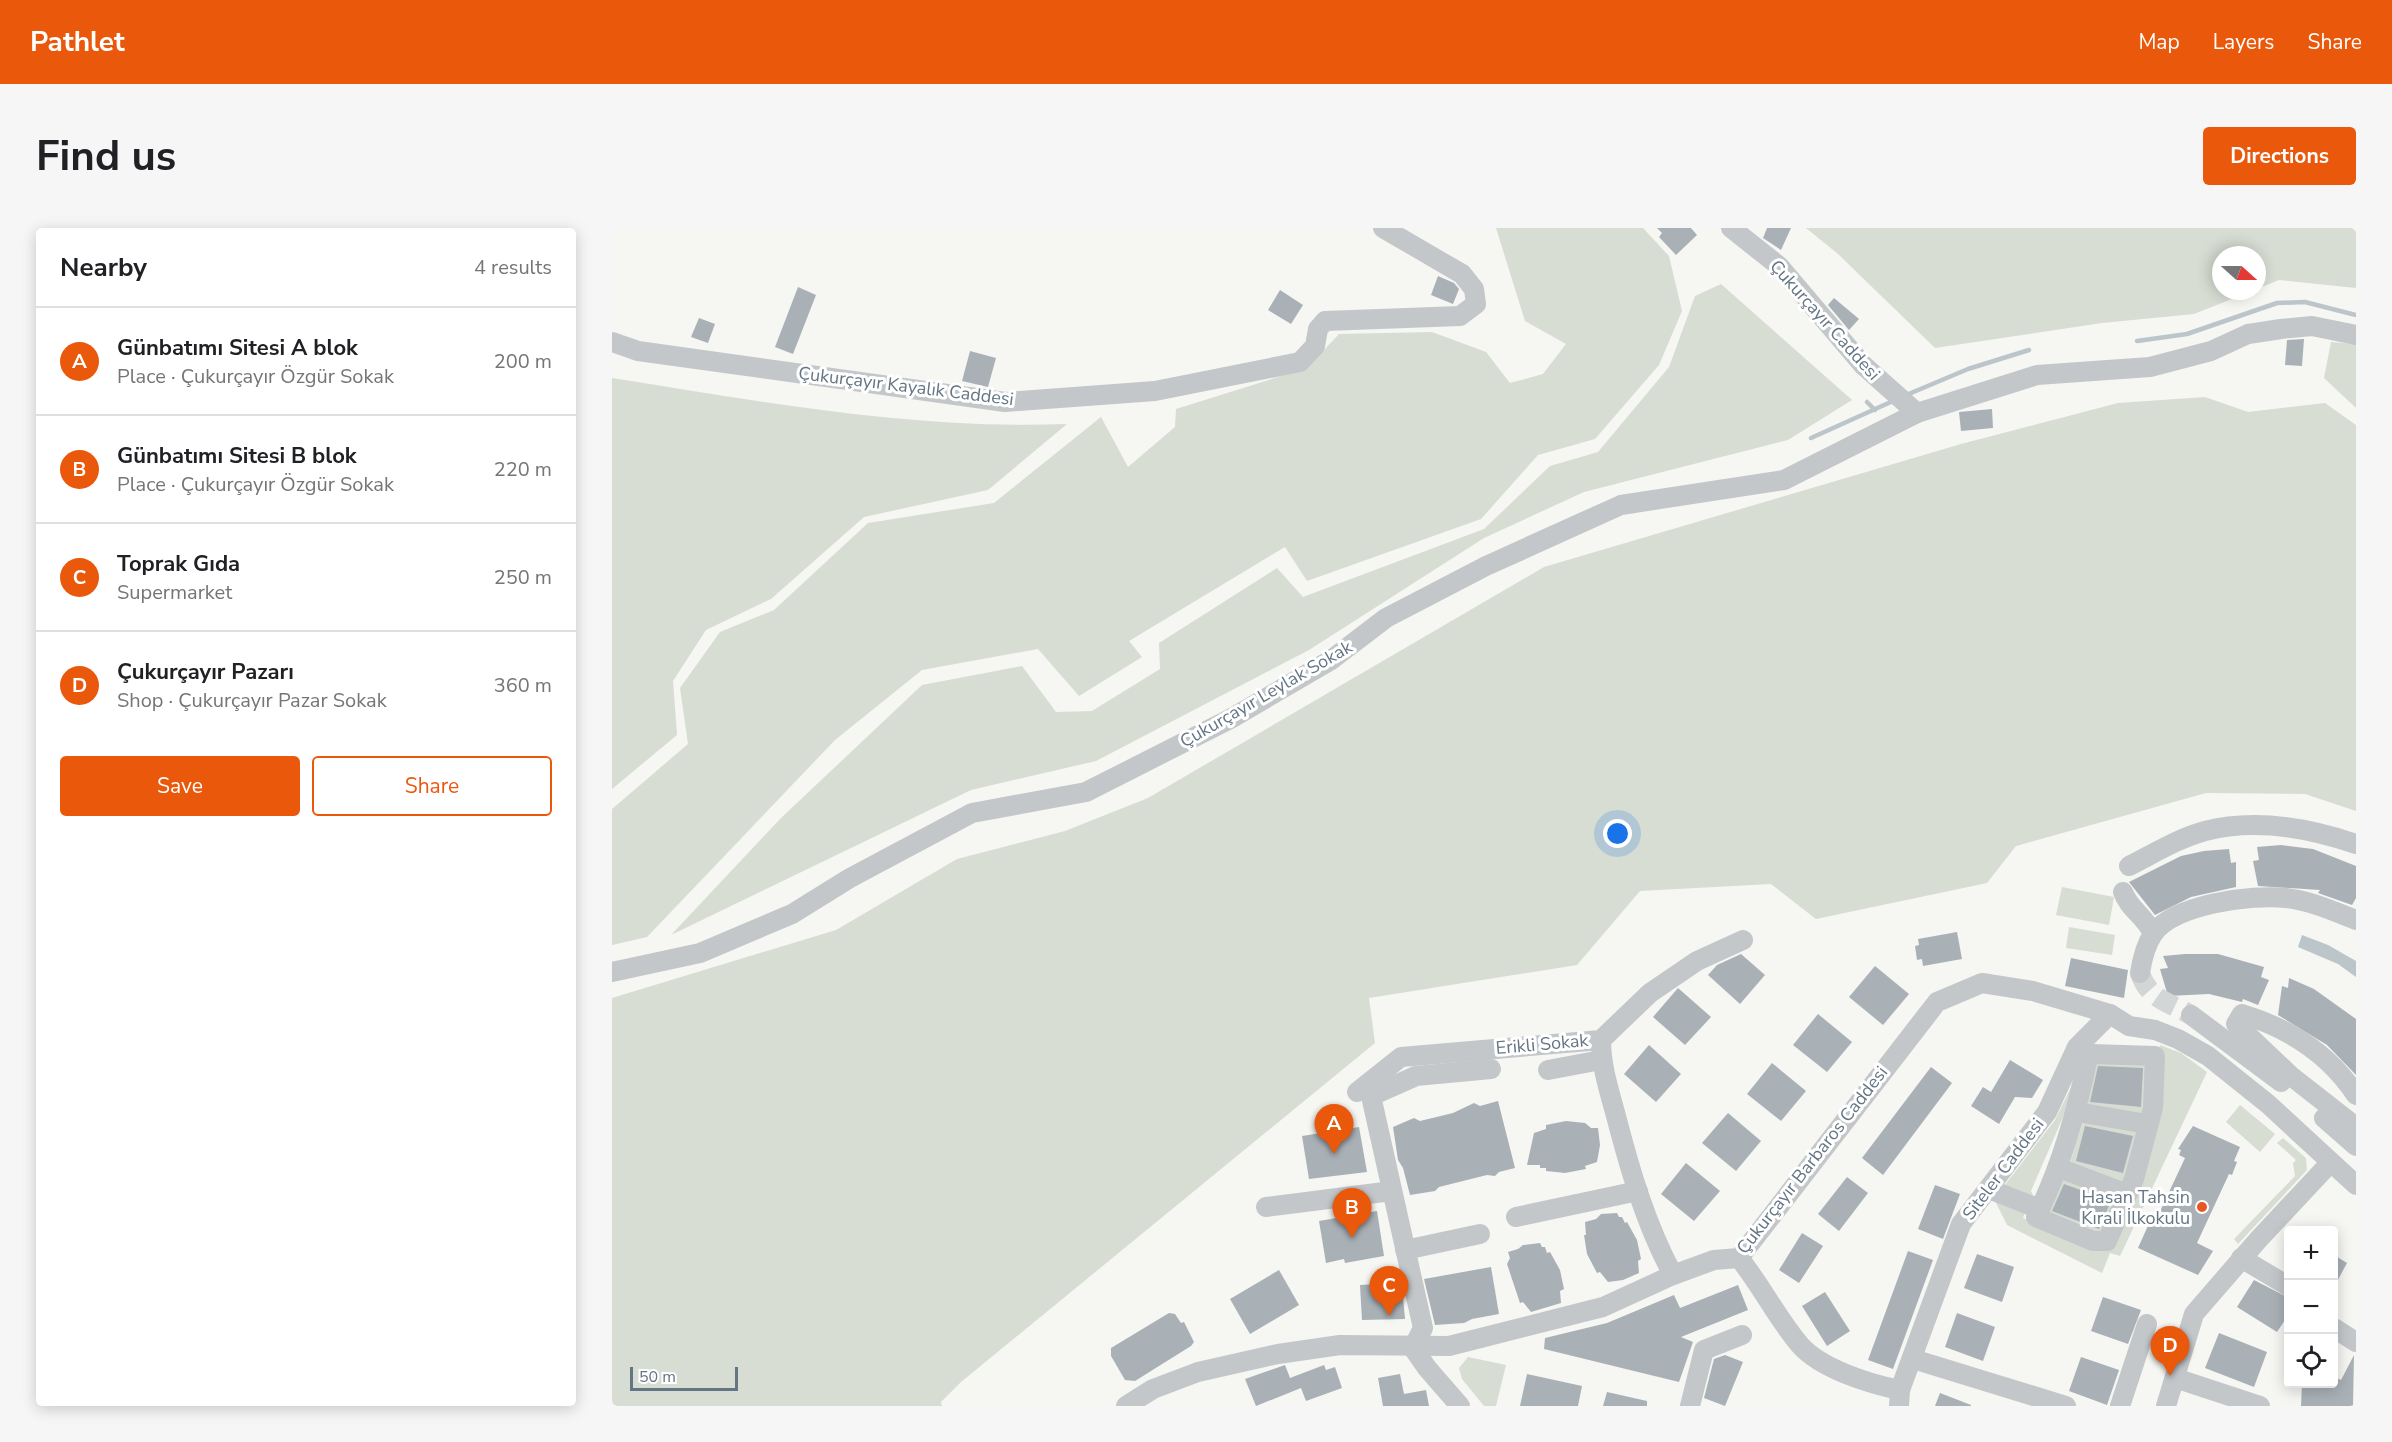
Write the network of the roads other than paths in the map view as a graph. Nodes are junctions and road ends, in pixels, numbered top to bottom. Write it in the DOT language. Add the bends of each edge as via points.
graph roads {
  1 [pos="1383,228"];
  2 [pos="1731,228"];
  3 [pos="2353,335"];
  4 [pos="612,342"];
  5 [pos="1912,410"];
  6 [pos="2356,844"];
  7 [pos="2129,867"];
  8 [pos="2123,892"];
  9 [pos="2356,920"];
  10 [pos="2153,934"];
  11 [pos="1743,940"];
  12 [pos="612,972"];
  13 [pos="2140,973"];
  14 [pos="2110,1014"];
  15 [pos="2191,1015"];
  16 [pos="1602,1040"];
  17 [pos="1601,1060"];
  18 [pos="1491,1070"];
  19 [pos="1548,1070"];
  20 [pos="2288,1080"];
  21 [pos="1364,1094"];
  22 [pos="2356,1095"];
  23 [pos="2268,1104"];
  24 [pos="2077,1112"];
  25 [pos="2141,1123"];
  26 [pos="2356,1126"];
  27 [pos="2356,1146"];
  28 [pos="2330,1164"];
  29 [pos="2059,1168"];
  30 [pos="2356,1185"];
  31 [pos="1989,1189"];
  32 [pos="2117,1190"];
  33 [pos="1392,1191"];
  34 [pos="1638,1191"];
  35 [pos="1266,1207"];
  36 [pos="2040,1209"];
  37 [pos="1516,1217"];
  38 [pos="1480,1234"];
  39 [pos="1405,1250"];
  40 [pos="1739,1258"];
  41 [pos="2241,1258"];
  42 [pos="1673,1275"];
  43 [pos="2284,1283"];
  44 [pos="2147,1324"];
  45 [pos="2338,1331"];
  46 [pos="1742,1335"];
  47 [pos="2356,1342"];
  48 [pos="1413,1348"];
  49 [pos="1913,1359"];
  50 [pos="2175,1378"];
  51 [pos="1443,1397"];
  52 [pos="1899,1398"];
  53 [pos="1126,1406"];
  54 [pos="1460,1406"];
  55 [pos="1690,1406"];
  56 [pos="2066,1406"];
  57 [pos="2120,1406"];
  58 [pos="2166,1406"];
  59 [pos="2260,1406"];
  1 -- 4 [label="street, Çukurçayır Kayalık Caddesi" via="1462,274 1474,289 1476,304 1460,316 1325,321 1318,329 1315,346 1300,362 1155,391 1005,402 638,351"];
  2 -- 5 [label="street, Çukurçayır Caddesi" via="1779,266 1863,365"];
  3 -- 5 [label="street, Çukurçayır Leylak Sokak" via="2312,327 2248,334 2180,361 2150,367 2037,375"];
  5 -- 12 [label="street, Çukurçayır Leylak Sokak" via="1784,480 1622,505 1486,566 1386,618 1331,660 1232,718 1086,792 972,813 850,878 792,914 700,953"];
  6 -- 7 [label="street" via="2325,833 2245,825 2205,831"];
  8 -- 10 [label="street"];
  9 -- 10 [label="street" via="2288,898 2257,897 2191,911 2165,923"];
  10 -- 13 [label="street" via="2142,956"];
  11 -- 16 [label="street, Erikli Sokak" via="1697,961 1650,993"];
  14 -- 23 [label="street, Çukurçayır Barbaros Caddesi" via="2129,1026 2155,1030 2198,1050"];
  14 -- 31 [label="street, Siteler Caddesi" via="2077,1047 2047,1112"];
  14 -- 40 [label="street, Çukurçayır Barbaros Caddesi" via="2033,991 1982,984 1937,1002"];
  15 -- 20 [label="street"];
  16 -- 17 [label="street"];
  16 -- 21 [label="street, Erikli Sokak" via="1401,1057"];
  17 -- 19 [label="street"];
  17 -- 34 [label="street"];
  18 -- 21 [label="street" via="1416,1076"];
  20 -- 22 [label="street" via="2236,1023 2242,1014 2263,1020 2312,1048 2345,1078"];
  20 -- 23 [label="street"];
  20 -- 26 [label="street"];
  20 -- 27 [label="street"];
  21 -- 33 [label="street"];
  23 -- 28 [label="street, Çukurçayır Barbaros Caddesi"];
  24 -- 25 [label="street"];
  24 -- 29 [label="street"];
  24 -- 36 [label="street" via="2091,1054 2156,1056 2153,1108 2134,1179 2107,1241 2093,1241 2036,1218"];
  28 -- 30 [label="street, Çukurçayır Barbaros Caddesi"];
  28 -- 41 [label="street"];
  29 -- 32 [label="street"];
  29 -- 36 [label="street"];
  31 -- 36 [label="street"];
  31 -- 49 [label="street, Siteler Caddesi" via="1961,1224"];
  33 -- 35 [label="street"];
  33 -- 39 [label="street"];
  34 -- 37 [label="street"];
  34 -- 42 [label="street"];
  38 -- 39 [label="street"];
  39 -- 48 [label="street" via="1423,1328"];
  40 -- 42 [label="street, Çukurçayır Barbaros Caddesi" via="1714,1260"];
  40 -- 52 [label="street" via="1802,1347 1837,1370"];
  41 -- 43 [label="street"];
  41 -- 50 [label="street" via="2194,1314"];
  42 -- 48 [label="street, Çukurçayır Barbaros Caddesi" via="1603,1307 1449,1346"];
  44 -- 57 [label="street"];
  45 -- 47 [label="street"];
  46 -- 55 [label="street" via="1704,1350"];
  48 -- 51 [label="street"];
  48 -- 53 [label="street, Çukurçayır Barbaros Caddesi" via="1340,1345 1234,1363 1153,1389"];
  49 -- 52 [label="street, Siteler Caddesi"];
  49 -- 56 [label="street"];
  50 -- 58 [label="street"];
  50 -- 59 [label="street"];
  51 -- 54 [label="street"];
}
